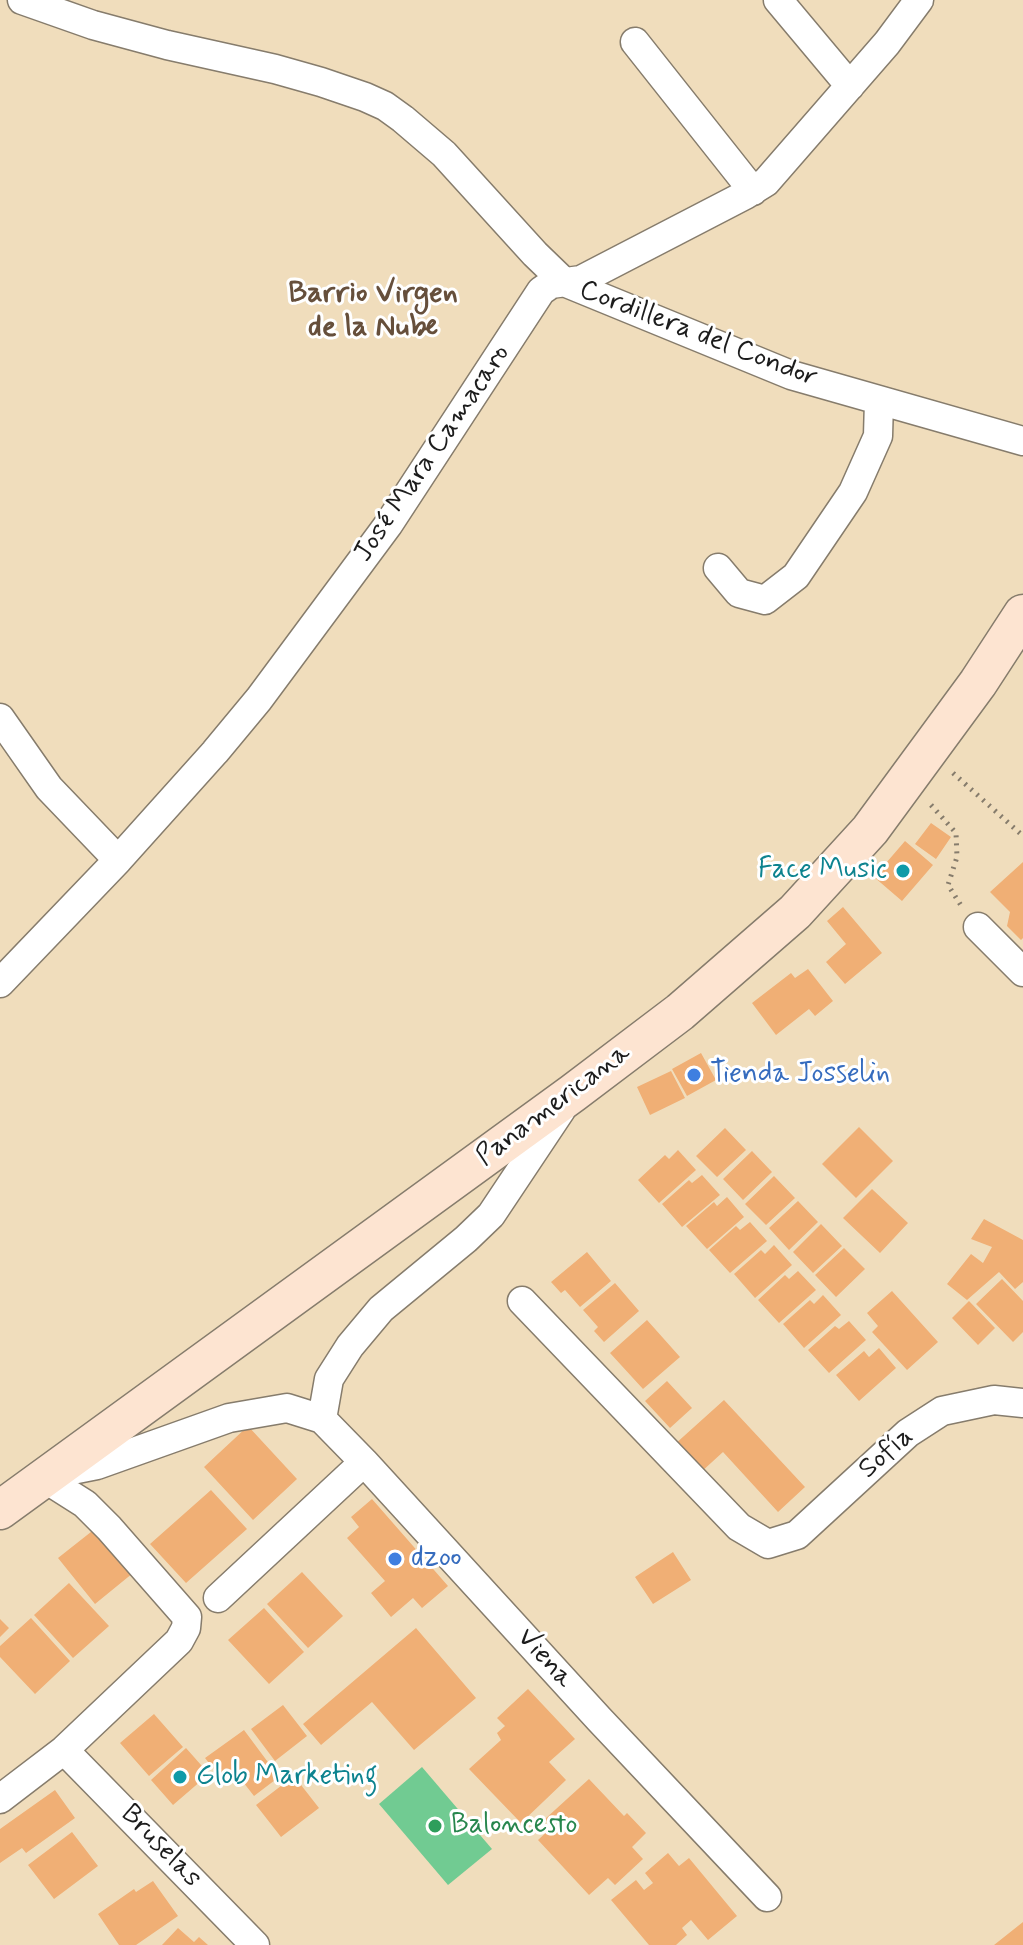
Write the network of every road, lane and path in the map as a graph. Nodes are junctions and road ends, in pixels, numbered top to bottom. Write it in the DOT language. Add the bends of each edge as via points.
graph roads {
  1 [pos="22,0"];
  2 [pos="778,0"];
  3 [pos="919,0"];
  4 [pos="635,42"];
  5 [pos="850,86"];
  6 [pos="753,191"];
  7 [pos="564,282"];
  8 [pos="879,401"];
  9 [pos="1023,441"];
  10 [pos="718,568"];
  11 [pos="1023,614"];
  12 [pos="0,718"];
  13 [pos="917,766"];
  14 [pos="1023,836"];
  15 [pos="118,860"];
  16 [pos="978,927"];
  17 [pos="1023,972"];
  18 [pos="0,983"];
  19 [pos="573,1093"];
  20 [pos="522,1301"];
  21 [pos="1023,1403"];
  22 [pos="322,1419"];
  23 [pos="364,1462"];
  24 [pos="46,1476"];
  25 [pos="4,1503"];
  26 [pos="218,1598"];
  27 [pos="64,1750"];
  28 [pos="0,1799"];
  29 [pos="767,1897"];
  30 [pos="255,1945"];
  1 -- 7 [label="street, Cordillera del Condor" via="93,25 321,82 385,106 444,154"];
  2 -- 5 [label="street"];
  3 -- 5 [label="street, José Mara Camacaro"];
  4 -- 6 [label="street"];
  5 -- 6 [label="street, José Mara Camacaro" via="781,167"];
  6 -- 7 [label="street, José Mara Camacaro" via="581,280"];
  7 -- 8 [label="street, Cordillera del Condor" via="791,375"];
  7 -- 15 [label="street, José Mara Camacaro" via="541,291 388,525 259,699"];
  8 -- 9 [label="street, Cordillera del Condor"];
  8 -- 10 [label="street" via="878,436 853,492 796,576 765,600 739,593"];
  11 -- 13 [label="main road, Panamericana"];
  12 -- 15 [label="street" via="49,788"];
  13 -- 14 [label="path"];
  13 -- 16 [label="path" via="936,809 956,833 957,857 948,885"];
  13 -- 19 [label="main road, Panamericana" via="870,830 795,912 680,1012"];
  15 -- 18 [label="street, José Mara Camacaro"];
  16 -- 17 [label="street"];
  19 -- 22 [label="street" via="491,1215 381,1309 350,1346 329,1379"];
  19 -- 24 [label="main road, Panamericana"];
  20 -- 21 [label="street, Sofía" via="739,1527 768,1544 797,1535 908,1433 942,1411 994,1400"];
  22 -- 23 [label="street, Viena"];
  22 -- 24 [label="street" via="287,1408 229,1418 97,1465"];
  23 -- 26 [label="street"];
  23 -- 29 [label="street, Viena"];
  24 -- 25 [label="main road, Panamericana"];
  24 -- 27 [label="street" via="85,1504 187,1617 179,1641"];
  27 -- 28 [label="street"];
  27 -- 30 [label="street, Bruselas"];
}
